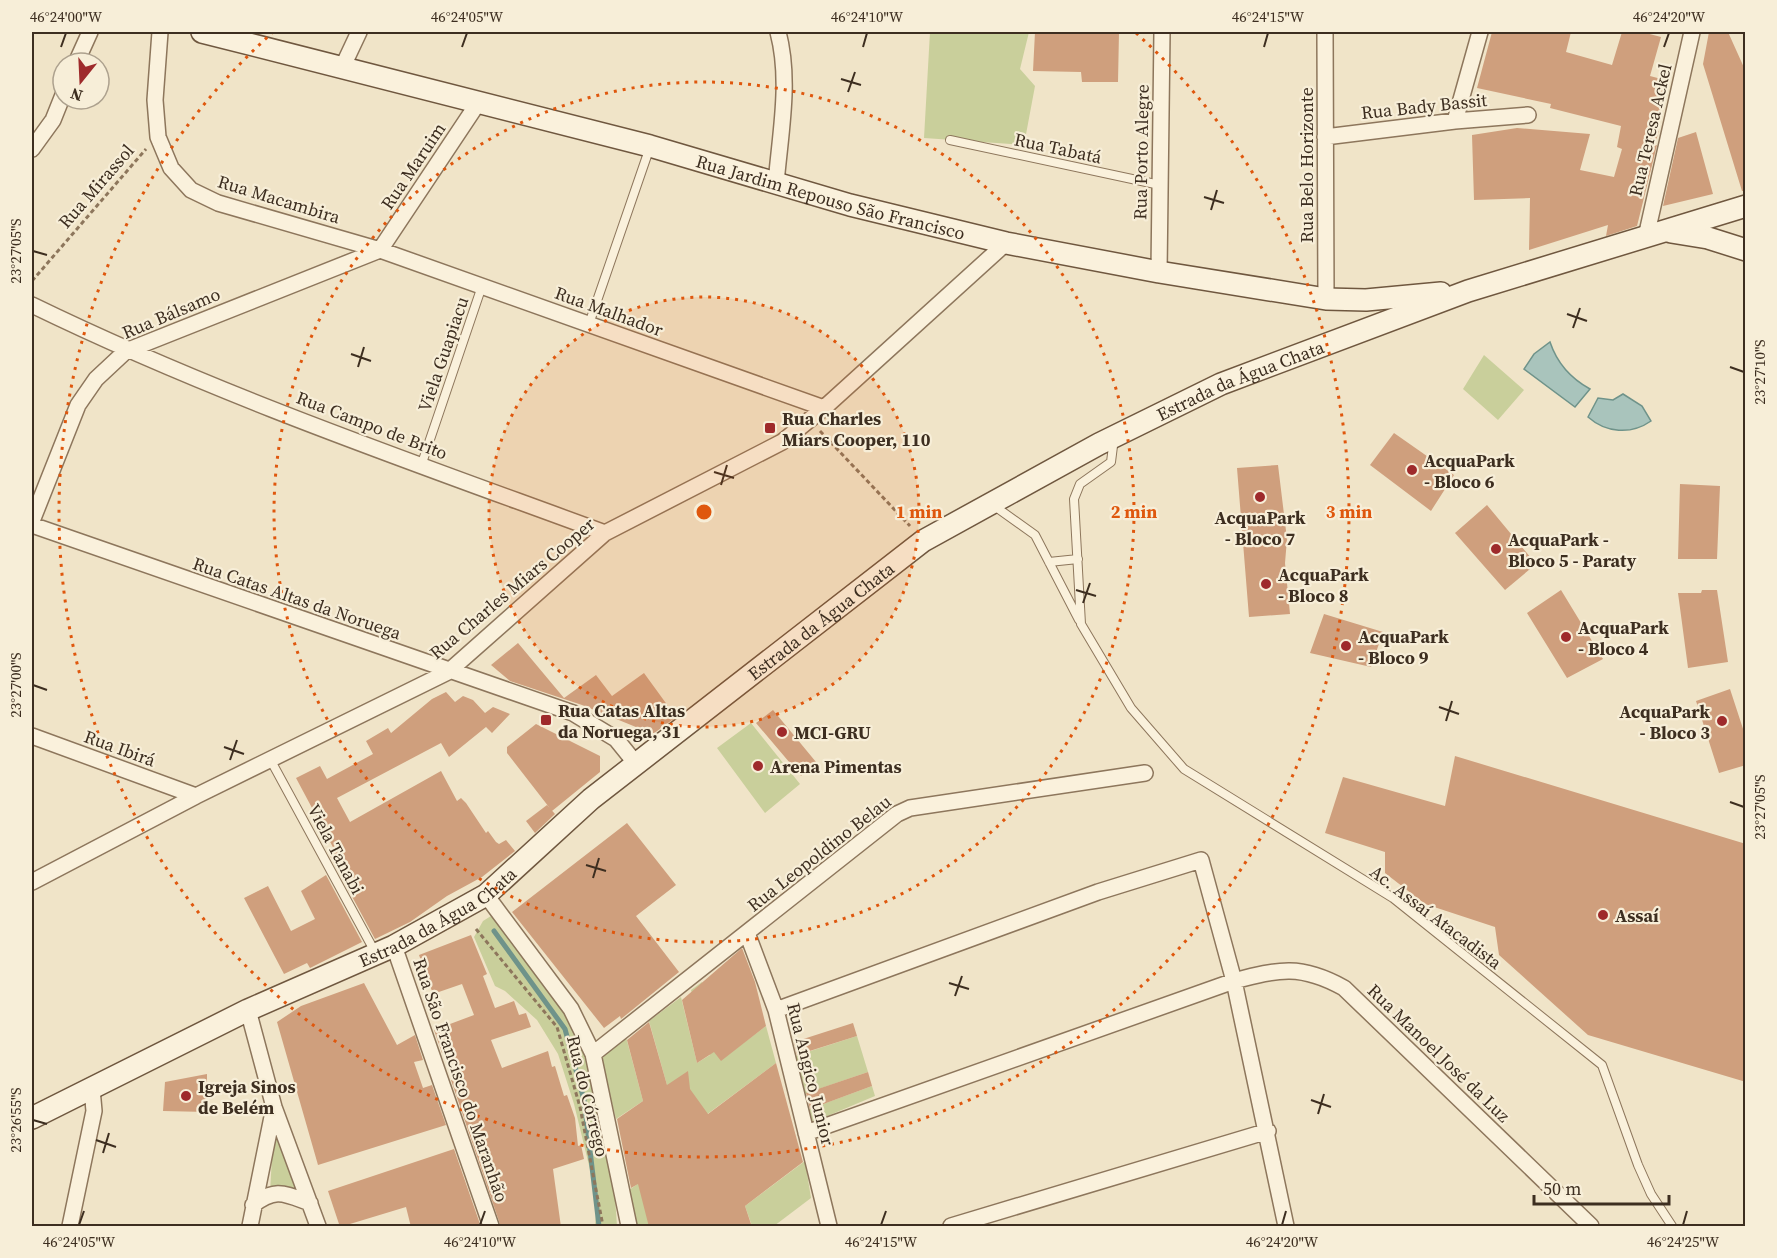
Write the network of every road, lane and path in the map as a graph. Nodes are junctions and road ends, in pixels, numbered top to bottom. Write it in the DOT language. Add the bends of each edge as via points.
graph roads {
  1 [pos="90,32"];
  2 [pos="160,32"];
  3 [pos="202,32"];
  4 [pos="359,32"];
  5 [pos="778,32"];
  6 [pos="1162,32"];
  7 [pos="1325,32"];
  8 [pos="1480,32"];
  9 [pos="1692,32"];
  10 [pos="81,51"];
  11 [pos="343,66"];
  12 [pos="478,103"];
  13 [pos="57,111"];
  14 [pos="1528,115"];
  15 [pos="1455,121"];
  16 [pos="158,137"];
  17 [pos="1325,137"];
  18 [pos="950,140"];
  19 [pos="650,146"];
  20 [pos="32,149"];
  21 [pos="776,184"];
  22 [pos="1160,184"];
  23 [pos="1746,206"];
  24 [pos="1668,232"];
  25 [pos="1646,237"];
  26 [pos="1006,243"];
  27 [pos="380,250"];
  28 [pos="1746,250"];
  29 [pos="1159,273"];
  30 [pos="32,281"];
  31 [pos="482,286"];
  32 [pos="1468,291"];
  33 [pos="1326,299"];
  34 [pos="32,305"];
  35 [pos="589,324"];
  36 [pos="126,351"];
  37 [pos="824,408"];
  38 [pos="809,420"];
  39 [pos="1114,436"];
  40 [pos="421,466"];
  41 [pos="991,503"];
  42 [pos="32,523"];
  43 [pos="605,533"];
  44 [pos="923,541"];
  45 [pos="1078,559"];
  46 [pos="1049,562"];
  47 [pos="1081,624"];
  48 [pos="448,672"];
  49 [pos="32,736"];
  50 [pos="270,759"];
  51 [pos="637,765"];
  52 [pos="1145,773"];
  53 [pos="196,796"];
  54 [pos="32,882"];
  55 [pos="486,895"];
  56 [pos="476,929"];
  57 [pos="747,933"];
  58 [pos="385,950"];
  59 [pos="1234,981"];
  60 [pos="248,1010"];
  61 [pos="776,1010"];
  62 [pos="593,1054"];
  63 [pos="92,1089"];
  64 [pos="274,1107"];
  65 [pos="32,1118"];
  66 [pos="1268,1131"];
  67 [pos="806,1133"];
  68 [pos="310,1203"];
  69 [pos="253,1205"];
  70 [pos="996,1212"];
  71 [pos="1587,1225"];
  72 [pos="70,1227"];
  73 [pos="250,1227"];
  74 [pos="318,1227"];
  75 [pos="491,1227"];
  76 [pos="603,1227"];
  77 [pos="629,1227"];
  78 [pos="829,1227"];
  79 [pos="951,1227"];
  80 [pos="1004,1227"];
  81 [pos="1286,1227"];
  82 [pos="1672,1227"];
  1 -- 10 [label="street"];
  2 -- 16 [label="street, Rua Macambira" via="155,100"];
  3 -- 11 [label="street, Rua Jardim Repouso São Francisco"];
  4 -- 11 [label="street"];
  5 -- 21 [label="street" via="785,85"];
  6 -- 22 [label="street, Rua Porto Alegre"];
  7 -- 17 [label="street, Rua Belo Horizonte"];
  8 -- 15 [label="street"];
  9 -- 25 [label="street, Rua Teresa Ackel"];
  11 -- 12 [label="street, Rua Jardim Repouso São Francisco"];
  12 -- 19 [label="street, Rua Jardim Repouso São Francisco"];
  12 -- 27 [label="street, Rua Maruim"];
  13 -- 20 [label="street"];
  14 -- 15 [label="street, Rua Bady Bassit"];
  15 -- 17 [label="street, Rua Bady Bassit"];
  16 -- 27 [label="street, Rua Macambira" via="171,168 191,190 218,203"];
  16 -- 30 [label="path, Rua Mirassol"];
  17 -- 33 [label="street, Rua Belo Horizonte"];
  18 -- 22 [label="lane, Rua Tabatá"];
  19 -- 21 [label="street, Rua Jardim Repouso São Francisco"];
  19 -- 35 [label="lane"];
  21 -- 26 [label="street, Rua Jardim Repouso São Francisco"];
  22 -- 29 [label="street, Rua Porto Alegre"];
  23 -- 24 [label="street, Estrada da Água Chata"];
  24 -- 25 [label="street, Estrada da Água Chata"];
  24 -- 28 [label="street, Estrada da Água Chata" via="1708,238"];
  25 -- 32 [label="street, Estrada da Água Chata"];
  26 -- 29 [label="street, Rua Jardim Repouso São Francisco"];
  26 -- 37 [label="street, Rua Charles Miars Cooper"];
  27 -- 31 [label="street, Rua Malhador"];
  27 -- 36 [label="street, Rua Bálsamo"];
  29 -- 33 [label="street, Rua Jardim Repouso São Francisco"];
  31 -- 35 [label="street, Rua Malhador"];
  31 -- 40 [label="lane, Viela Guapiacu"];
  32 -- 33 [label="street, Rua Jardim Repouso São Francisco" via="1366,300"];
  32 -- 39 [label="street, Estrada da Água Chata" via="1221,384"];
  34 -- 36 [label="street, Rua Campo de Brito"];
  35 -- 37 [label="street, Rua Malhador"];
  36 -- 40 [label="street, Rua Campo de Brito"];
  36 -- 42 [label="street, Rua Bálsamo" via="96,379 78,405"];
  37 -- 38 [label="street, Rua Charles Miars Cooper"];
  38 -- 43 [label="street, Rua Charles Miars Cooper" via="782,442"];
  38 -- 44 [label="path"];
  39 -- 41 [label="street, Estrada da Água Chata"];
  39 -- 45 [label="lane, Ac. Assaí Atacadista" via="1111,462 1075,491"];
  40 -- 43 [label="street, Rua Campo de Brito"];
  41 -- 44 [label="street, Estrada da Água Chata"];
  41 -- 46 [label="lane, Ac. Assaí Atacadista" via="1035,535"];
  42 -- 48 [label="street, Rua Catas Altas da Noruega"];
  43 -- 48 [label="street, Rua Charles Miars Cooper"];
  44 -- 51 [label="street, Estrada da Água Chata"];
  45 -- 46 [label="lane"];
  45 -- 47 [label="lane, Ac. Assaí Atacadista"];
  46 -- 47 [label="lane, Ac. Assaí Atacadista"];
  47 -- 82 [label="lane, Ac. Assaí Atacadista" via="1131,708 1184,769 1393,898 1602,1065 1638,1165"];
  48 -- 50 [label="street, Rua Charles Miars Cooper"];
  48 -- 51 [label="street, Rua Catas Altas da Noruega" via="573,713 616,739"];
  49 -- 53 [label="street, Rua Ibirá"];
  50 -- 53 [label="street, Rua Charles Miars Cooper"];
  50 -- 58 [label="lane, Viela Tanabi"];
  51 -- 55 [label="street, Estrada da Água Chata" via="591,799"];
  52 -- 57 [label="street, Rua Leopoldino Belau" via="910,808 897,814"];
  53 -- 54 [label="street, Rua Charles Miars Cooper"];
  55 -- 58 [label="street, Estrada da Água Chata"];
  55 -- 62 [label="street" via="571,1009"];
  56 -- 76 [label="path, Rua do Córrego" via="557,1027 580,1107"];
  57 -- 61 [label="street, Rua Angico Junior"];
  57 -- 62 [label="street, Rua Leopoldino Belau"];
  58 -- 60 [label="street, Estrada da Água Chata"];
  58 -- 75 [label="street, Rua São Francisco do Maranhão"];
  59 -- 61 [label="street" via="1201,860 1098,892"];
  59 -- 66 [label="street"];
  59 -- 67 [label="street, Rua Manoel José da Luz"];
  59 -- 71 [label="street, Rua Manoel José da Luz" via="1276,970 1304,971 1344,988"];
  60 -- 63 [label="street, Estrada da Água Chata"];
  60 -- 64 [label="street"];
  61 -- 67 [label="street, Rua Angico Junior"];
  62 -- 77 [label="street"];
  63 -- 65 [label="street, Estrada da Água Chata"];
  63 -- 72 [label="street" via="94,1111"];
  64 -- 68 [label="street"];
  64 -- 69 [label="street"];
  66 -- 70 [label="street"];
  66 -- 81 [label="street"];
  67 -- 78 [label="street, Rua Angico Junior"];
  68 -- 69 [label="street" via="280,1192 266,1195"];
  68 -- 74 [label="street"];
  69 -- 73 [label="street"];
  70 -- 79 [label="street"];
  70 -- 80 [label="street"];
}
